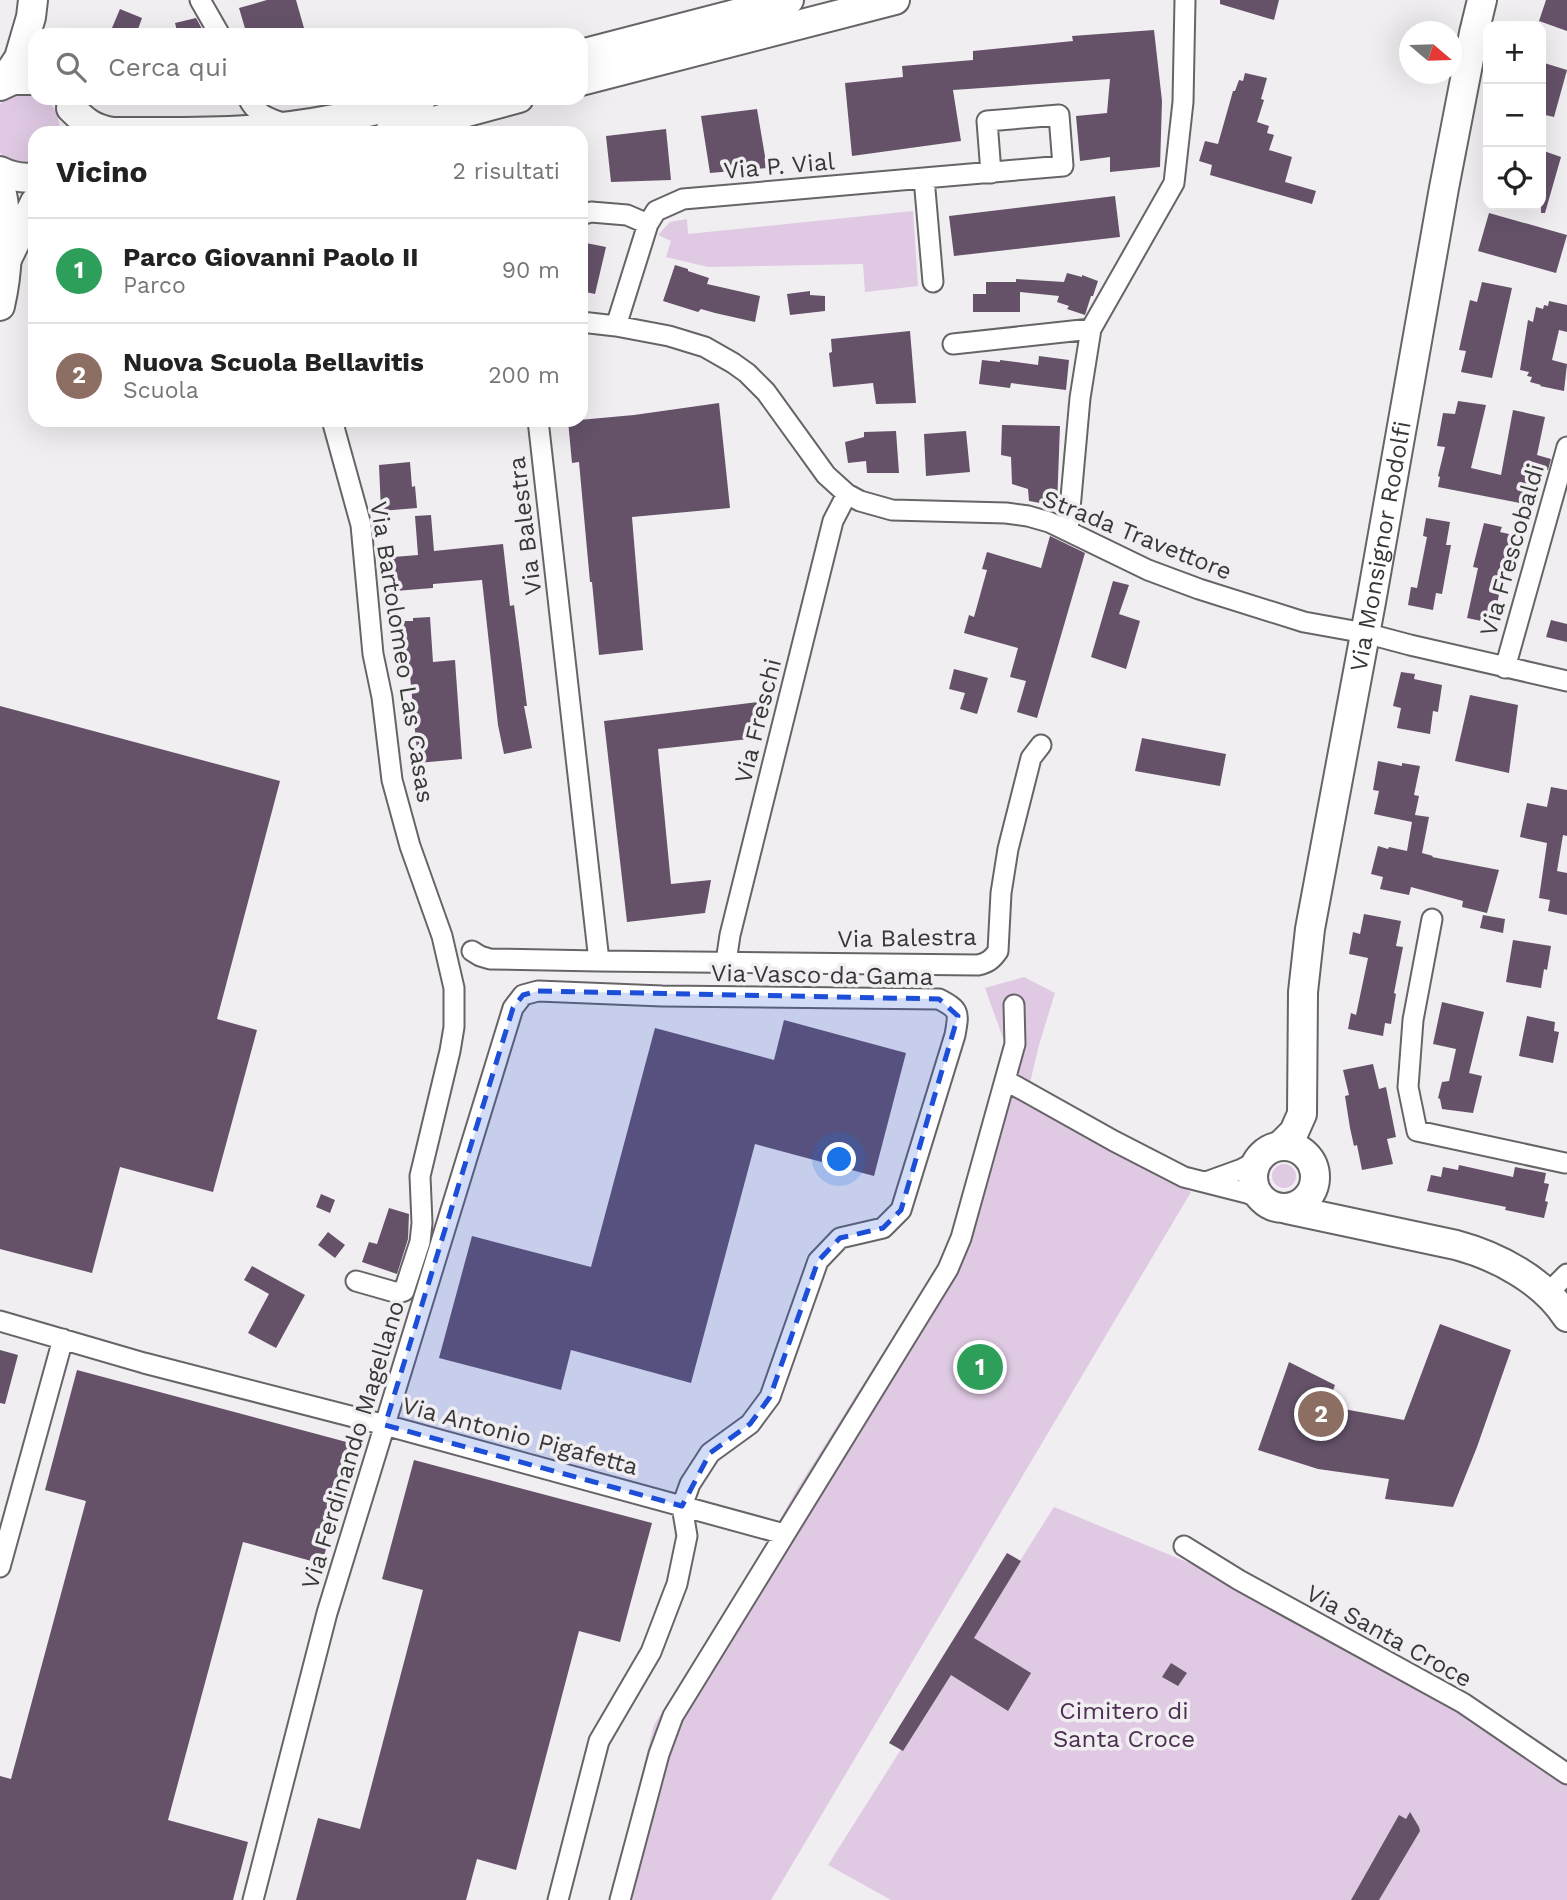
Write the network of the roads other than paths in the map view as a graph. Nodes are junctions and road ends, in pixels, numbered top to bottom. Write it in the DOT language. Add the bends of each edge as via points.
graph roads {
  1 [pos="33,0"];
  2 [pos="41,0"];
  3 [pos="200,0"];
  4 [pos="789,0"];
  5 [pos="895,0"];
  6 [pos="1185,0"];
  7 [pos="1471,0"];
  8 [pos="1482,0"];
  9 [pos="36,28"];
  10 [pos="38,28"];
  11 [pos="216,28"];
  12 [pos="1474,33"];
  13 [pos="28,39"];
  14 [pos="28,46"];
  15 [pos="588,52"];
  16 [pos="0,56"];
  17 [pos="28,79"];
  18 [pos="588,79"];
  19 [pos="1,86"];
  20 [pos="251,105"];
  21 [pos="396,105"];
  22 [pos="493,105"];
  23 [pos="71,113"];
  24 [pos="93,126"];
  25 [pos="294,126"];
  26 [pos="415,126"];
  27 [pos="0,171"];
  28 [pos="991,173"];
  29 [pos="28,178"];
  30 [pos="924,178"];
  31 [pos="0,184"];
  32 [pos="588,213"];
  33 [pos="28,216"];
  34 [pos="648,224"];
  35 [pos="7,260"];
  36 [pos="933,282"];
  37 [pos="0,306"];
  38 [pos="588,323"];
  39 [pos="616,326"];
  40 [pos="1091,329"];
  41 [pos="953,344"];
  42 [pos="334,427"];
  43 [pos="539,427"];
  44 [pos="1567,447"];
  45 [pos="847,494"];
  46 [pos="1068,531"];
  47 [pos="1365,633"];
  48 [pos="1504,668"];
  49 [pos="1567,681"];
  50 [pos="1041,745"];
  51 [pos="1432,919"];
  52 [pos="472,951"];
  53 [pos="599,961"];
  54 [pos="726,962"];
  55 [pos="1014,1005"];
  56 [pos="513,1007"];
  57 [pos="1005,1080"];
  58 [pos="1303,1096"];
  59 [pos="1268,1153"];
  60 [pos="1566,1164"];
  61 [pos="1311,1167"];
  62 [pos="1206,1183"];
  63 [pos="1259,1198"];
  64 [pos="1287,1209"];
  65 [pos="1339,1219"];
  66 [pos="1567,1274"];
  67 [pos="356,1281"];
  68 [pos="1547,1294"];
  69 [pos="1567,1317"];
  70 [pos="0,1321"];
  71 [pos="63,1339"];
  72 [pos="385,1425"];
  73 [pos="682,1506"];
  74 [pos="784,1534"];
  75 [pos="1184,1546"];
  76 [pos="0,1567"];
  77 [pos="1567,1773"];
  78 [pos="253,1900"];
  79 [pos="558,1900"];
  80 [pos="620,1900"];
  1 -- 9 [label="street"];
  2 -- 10 [label="street"];
  3 -- 11 [label="street"];
  4 -- 15 [label="street"];
  5 -- 18 [label="street"];
  6 -- 40 [label="street" via="1183,102 1174,183"];
  7 -- 12 [label="street"];
  8 -- 12 [label="street, Via Monsignor Rodolfi"];
  12 -- 47 [label="street, Via Monsignor Rodolfi"];
  13 -- 16 [label="street"];
  14 -- 19 [label="street"];
  17 -- 19 [label="street"];
  20 -- 25 [label="street" via="273,120"];
  21 -- 25 [label="street"];
  22 -- 26 [label="street"];
  23 -- 24 [label="street"];
  27 -- 29 [label="street"];
  28 -- 28 [label="street, Via P. Vial" via="987,121 1059,115 1063,166"];
  28 -- 30 [label="street, Via P. Vial"];
  30 -- 34 [label="street, Via P. Vial" via="683,199 656,211"];
  30 -- 36 [label="street"];
  31 -- 35 [label="street"];
  32 -- 34 [label="street" via="627,215"];
  33 -- 35 [label="street"];
  34 -- 39 [label="street"];
  35 -- 37 [label="street"];
  38 -- 39 [label="street, Strada Travettore"];
  39 -- 45 [label="street, Strada Travettore" via="688,342 719,354 747,373 766,392 816,464"];
  40 -- 41 [label="street"];
  40 -- 46 [label="street"];
  42 -- 67 [label="street, Via Bartolomeo Las Casas" via="361,525 391,780 442,936 455,1009 450,1051 420,1176 420,1242 404,1291"];
  43 -- 53 [label="street, Via Balestra"];
  44 -- 48 [label="street, Via Frescobaldi"];
  45 -- 46 [label="street, Strada Travettore" via="892,510 1006,513"];
  45 -- 54 [label="street, Via Freschi" via="830,534"];
  46 -- 47 [label="street, Strada Travettore" via="1199,590 1304,622"];
  47 -- 48 [label="street, Strada Travettore"];
  47 -- 58 [label="street, Via Monsignor Rodolfi" via="1310,929 1303,992"];
  48 -- 49 [label="street, Strada Travettore"];
  50 -- 54 [label="street, Via Balestra" via="1031,758 1009,849 998,951 993,958 978,965"];
  51 -- 60 [label="street" via="1413,1020 1408,1087 1417,1131"];
  52 -- 53 [label="street, Via Balestra" via="490,959"];
  53 -- 54 [label="street, Via Balestra"];
  55 -- 57 [label="street" via="1014,1044"];
  56 -- 72 [label="street, Via Ferdinando Magellano"];
  56 -- 73 [label="street, Via Vasco da Gama" via="523,995 538,991 939,999 955,1007 955,1035 901,1210 883,1228 840,1238 818,1261 771,1397 750,1424 710,1453"];
  57 -- 62 [label="street" via="1184,1177"];
  57 -- 74 [label="street" via="948,1269"];
  58 -- 59 [label="street, Via Monsignor Rodolfi" via="1294,1132"];
  58 -- 61 [label="street, Via Monsignor Rodolfi"];
  59 -- 61 [label="street" via="1290,1146 1299,1150"];
  59 -- 62 [label="street"];
  59 -- 63 [label="street" via="1253,1170"];
  61 -- 64 [label="street" via="1314,1185 1307,1198"];
  61 -- 65 [label="street, Via Monsignor Rodolfi" via="1320,1194"];
  62 -- 63 [label="street"];
  63 -- 64 [label="street"];
  64 -- 65 [label="street"];
  65 -- 68 [label="street" via="1477,1251"];
  66 -- 68 [label="street"];
  68 -- 69 [label="street"];
  70 -- 71 [label="street, Via Antonio Pigafetta"];
  71 -- 72 [label="street, Via Antonio Pigafetta"];
  71 -- 76 [label="street"];
  72 -- 73 [label="street, Via Antonio Pigafetta"];
  72 -- 78 [label="street, Via Ferdinando Magellano" via="327,1614"];
  73 -- 74 [label="street, Via Antonio Pigafetta"];
  73 -- 79 [label="street" via="687,1536 677,1584 652,1652 599,1741"];
  74 -- 80 [label="street" via="673,1716"];
  75 -- 77 [label="street, Via Santa Croce" via="1463,1703"];
}
